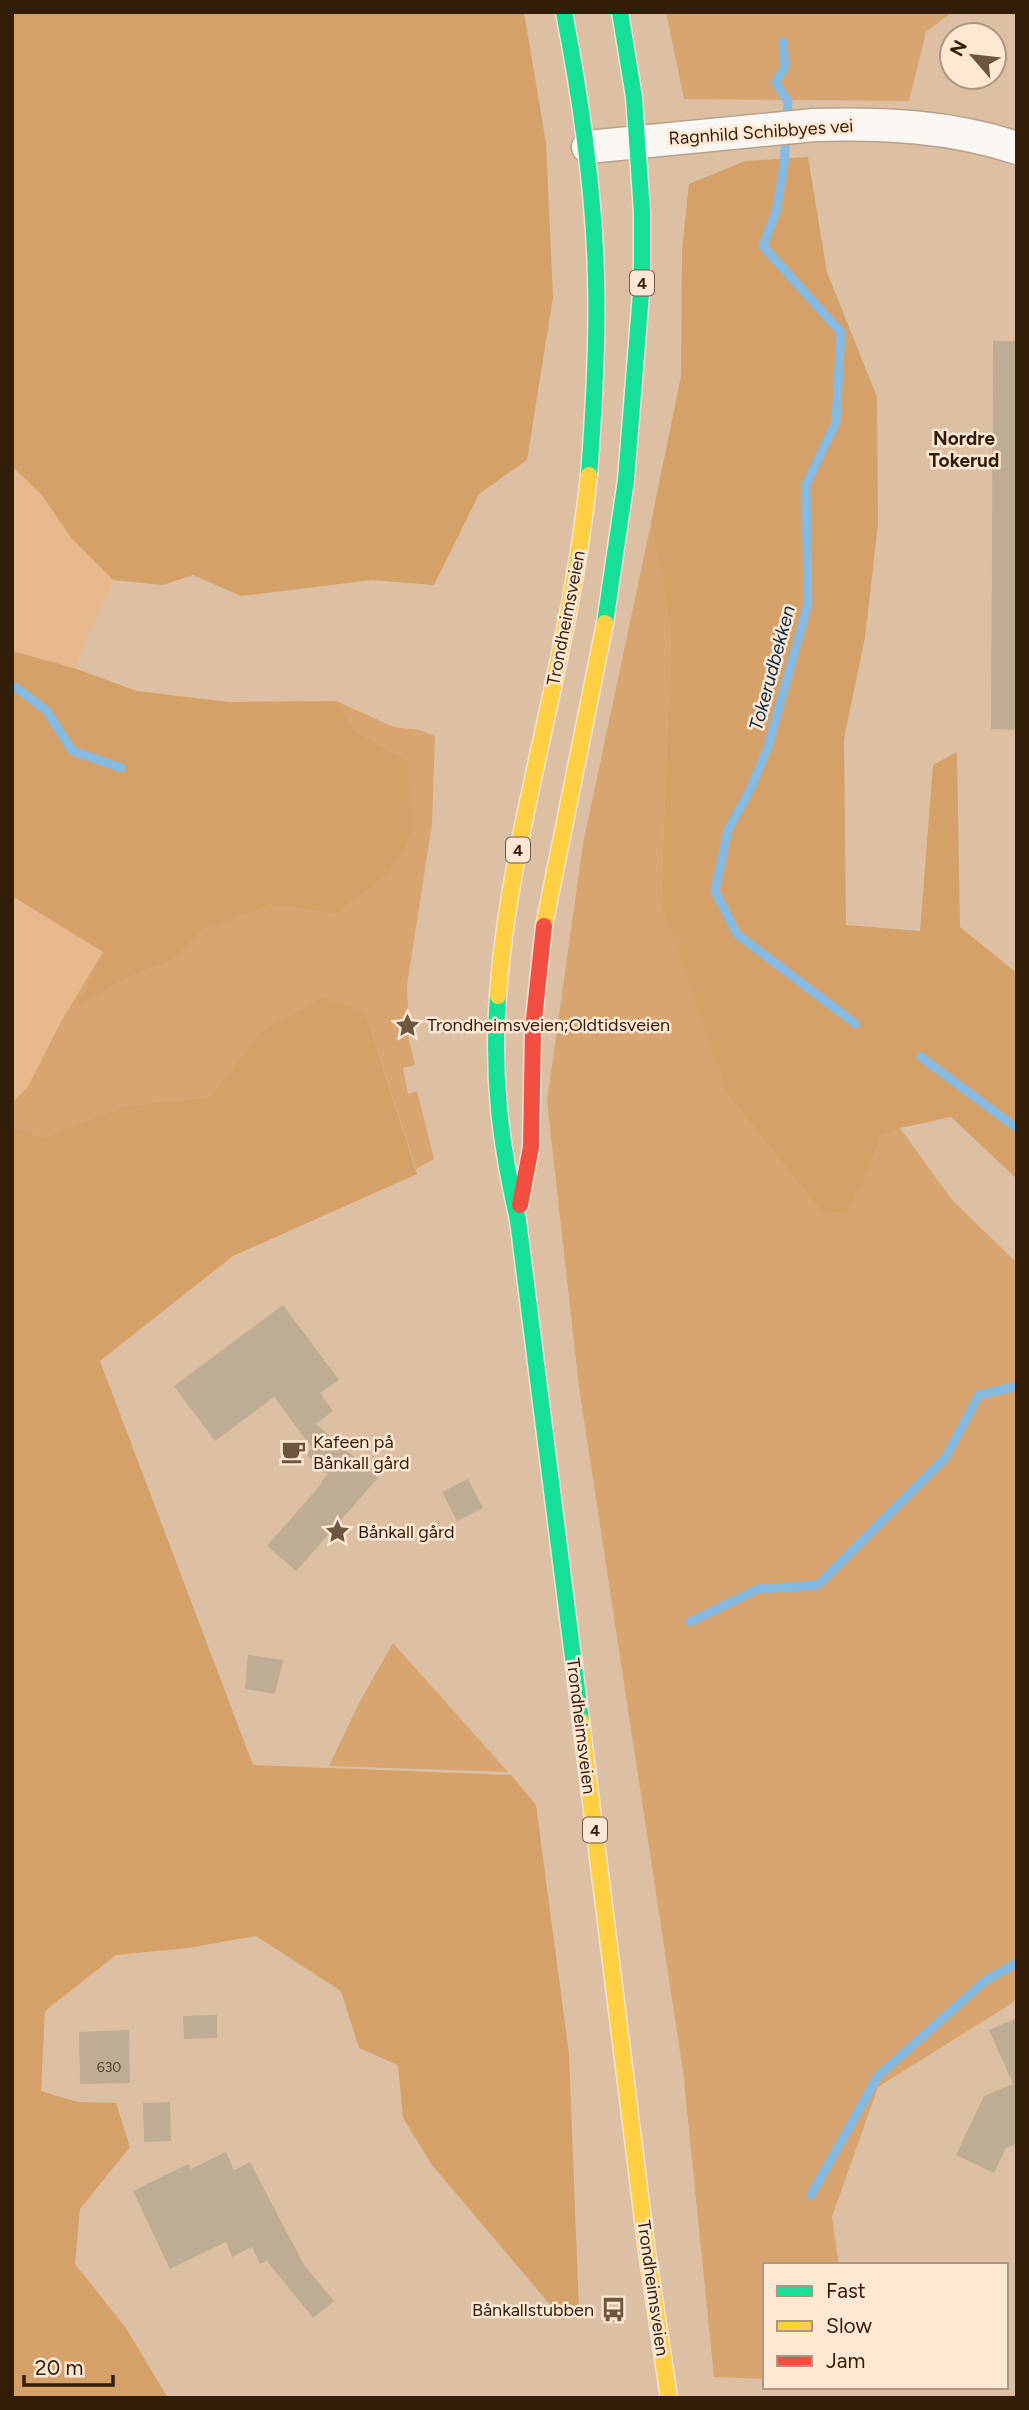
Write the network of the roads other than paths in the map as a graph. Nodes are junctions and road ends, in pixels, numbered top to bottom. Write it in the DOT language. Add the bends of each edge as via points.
graph roads {
  1 [pos="565,12"];
  2 [pos="620,12"];
  3 [pos="637,142"];
  4 [pos="588,147"];
  5 [pos="1017,148"];
  6 [pos="517,1220"];
  7 [pos="669,2398"];
  1 -- 4 [label="highway, Trondheimsveien / 4"];
  2 -- 3 [label="highway, Trondheimsveien / 4"];
  3 -- 4 [label="street, Ragnhild Schibbyes vei"];
  3 -- 5 [label="street, Ragnhild Schibbyes vei" via="814,125 877,125 953,132"];
  3 -- 6 [label="highway, Trondheimsveien / 4" via="642,281 626,480 608,608 545,916 533,1029 531,1147"];
  4 -- 6 [label="highway, Trondheimsveien / 4" via="598,289 588,483 570,603 515,863 499,971 498,1101"];
  6 -- 7 [label="highway, Trondheimsveien / 4"];
}
